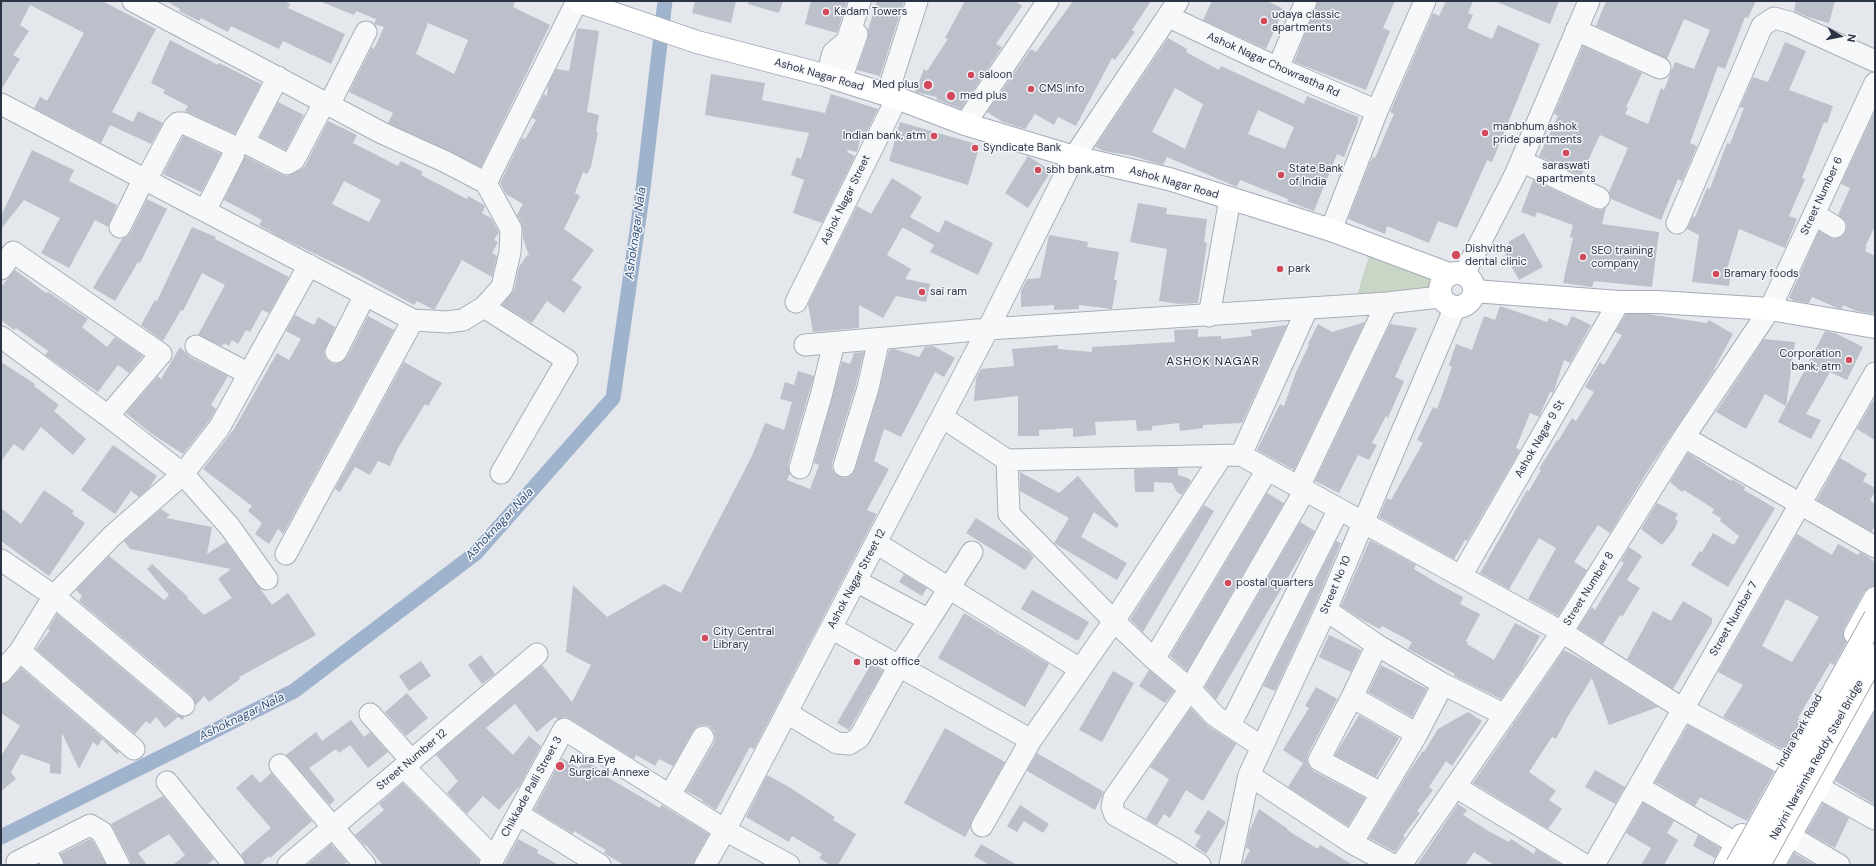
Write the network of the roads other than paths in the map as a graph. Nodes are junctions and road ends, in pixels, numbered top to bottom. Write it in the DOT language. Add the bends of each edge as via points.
graph roads {
  1 [pos="134,1"];
  2 [pos="577,1"];
  3 [pos="860,1"];
  4 [pos="868,1"];
  5 [pos="917,1"];
  6 [pos="1048,1"];
  7 [pos="1306,1"];
  8 [pos="1425,1"];
  9 [pos="1589,1"];
  10 [pos="1174,9"];
  11 [pos="1576,30"];
  12 [pos="366,32"];
  13 [pos="1875,61"];
  14 [pos="1278,68"];
  15 [pos="1660,68"];
  16 [pos="278,77"];
  17 [pos="834,78"];
  18 [pos="1875,82"];
  19 [pos="892,97"];
  20 [pos="328,102"];
  21 [pos="1,104"];
  22 [pos="1377,111"];
  23 [pos="965,124"];
  24 [pos="1074,157"];
  25 [pos="1521,161"];
  26 [pos="145,179"];
  27 [pos="486,183"];
  28 [pos="1599,198"];
  29 [pos="1230,199"];
  30 [pos="205,211"];
  31 [pos="1814,214"];
  32 [pos="1677,223"];
  33 [pos="120,227"];
  34 [pos="1835,227"];
  35 [pos="1331,230"];
  36 [pos="309,265"];
  37 [pos="1,269"];
  38 [pos="1462,280"];
  39 [pos="365,295"];
  40 [pos="796,302"];
  41 [pos="1447,302"];
  42 [pos="1619,302"];
  43 [pos="1387,303"];
  44 [pos="484,307"];
  45 [pos="1307,309"];
  46 [pos="1770,309"];
  47 [pos="1209,316"];
  48 [pos="413,320"];
  49 [pos="1875,327"];
  50 [pos="988,329"];
  51 [pos="1,337"];
  52 [pos="879,339"];
  53 [pos="834,343"];
  54 [pos="805,345"];
  55 [pos="196,346"];
  56 [pos="336,352"];
  57 [pos="1875,373"];
  58 [pos="249,374"];
  59 [pos="108,416"];
  60 [pos="942,417"];
  61 [pos="1684,437"];
  62 [pos="1231,456"];
  63 [pos="1007,460"];
  64 [pos="844,466"];
  65 [pos="800,468"];
  66 [pos="1267,470"];
  67 [pos="500,473"];
  68 [pos="183,474"];
  69 [pos="1302,489"];
  70 [pos="1800,504"];
  71 [pos="1338,509"];
  72 [pos="1363,522"];
  73 [pos="876,543"];
  74 [pos="1875,547"];
  75 [pos="972,552"];
  76 [pos="286,554"];
  77 [pos="1,560"];
  78 [pos="1461,576"];
  79 [pos="267,579"];
  80 [pos="856,581"];
  81 [pos="948,587"];
  82 [pos="54,596"];
  83 [pos="1875,598"];
  84 [pos="1326,610"];
  85 [pos="1875,617"];
  86 [pos="929,620"];
  87 [pos="1114,621"];
  88 [pos="831,628"];
  89 [pos="1562,632"];
  90 [pos="1377,644"];
  91 [pos="1849,644"];
  92 [pos="20,651"];
  93 [pos="537,654"];
  94 [pos="1875,655"];
  95 [pos="1154,659"];
  96 [pos="1875,659"];
  97 [pos="899,666"];
  98 [pos="1080,669"];
  99 [pos="1,673"];
  100 [pos="1443,684"];
  101 [pos="1875,686"];
  102 [pos="1190,689"];
  103 [pos="1352,697"];
  104 [pos="184,705"];
  105 [pos="1683,708"];
  106 [pos="787,713"];
  107 [pos="370,714"];
  108 [pos="1505,715"];
  109 [pos="1230,725"];
  110 [pos="1417,734"];
  111 [pos="703,737"];
  112 [pos="1030,740"];
  113 [pos="1262,747"];
  114 [pos="134,748"];
  115 [pos="1782,763"];
  116 [pos="407,764"];
  117 [pos="280,765"];
  118 [pos="1249,775"];
  119 [pos="167,782"];
  120 [pos="1456,787"];
  121 [pos="1639,787"];
  122 [pos="1818,787"];
  123 [pos="1381,793"];
  124 [pos="670,795"];
  125 [pos="518,814"];
  126 [pos="1875,819"];
  127 [pos="982,826"];
  128 [pos="332,828"];
  129 [pos="725,830"];
  130 [pos="1790,836"];
  131 [pos="1352,843"];
  132 [pos="1737,855"];
  133 [pos="48,857"];
  134 [pos="492,862"];
  135 [pos="20,865"];
  136 [pos="119,865"];
  137 [pos="234,865"];
  138 [pos="288,865"];
  139 [pos="365,865"];
  140 [pos="600,865"];
  141 [pos="705,865"];
  142 [pos="789,865"];
  143 [pos="1200,865"];
  144 [pos="1230,865"];
  145 [pos="1393,865"];
  146 [pos="1401,865"];
  147 [pos="1585,865"];
  148 [pos="1594,865"];
  149 [pos="1725,865"];
  150 [pos="1759,865"];
  151 [pos="1774,865"];
  152 [pos="1839,865"];
  1 -- 16 [label="street"];
  2 -- 17 [label="main road, Ashok Nagar Road" via="697,42"];
  2 -- 27 [label="street"];
  3 -- 17 [label="street" via="847,41 833,53"];
  4 -- 17 [label="street"];
  5 -- 19 [label="street, Ashok Nagar Street"];
  6 -- 23 [label="street"];
  7 -- 14 [label="street"];
  8 -- 22 [label="street"];
  9 -- 11 [label="street"];
  10 -- 14 [label="street, Ashok Nagar Chowrastha Rd"];
  10 -- 24 [label="street, Ashok Nagar Street 12"];
  11 -- 15 [label="street"];
  11 -- 25 [label="street"];
  12 -- 20 [label="street"];
  13 -- 32 [label="street" via="1789,22 1774,18 1762,26"];
  14 -- 22 [label="street, Ashok Nagar Chowrastha Rd"];
  16 -- 20 [label="street"];
  16 -- 20 [label="street" via="246,138 250,145 287,164 294,160"];
  17 -- 19 [label="main road, Ashok Nagar Road"];
  18 -- 31 [label="street, Street Number 6"];
  19 -- 23 [label="main road, Ashok Nagar Road"];
  19 -- 40 [label="street, Ashok Nagar Street"];
  20 -- 27 [label="street" via="382,133"];
  21 -- 26 [label="street"];
  22 -- 35 [label="street"];
  23 -- 24 [label="main road, Ashok Nagar Road"];
  24 -- 29 [label="main road, Ashok Nagar Road" via="1169,179"];
  24 -- 50 [label="street, Ashok Nagar Street 12"];
  25 -- 28 [label="street"];
  25 -- 38 [label="street"];
  26 -- 30 [label="street"];
  26 -- 30 [label="street" via="178,124 183,123 233,146 234,154"];
  26 -- 33 [label="street"];
  27 -- 44 [label="street" via="511,229 510,252 502,287"];
  29 -- 35 [label="main road, Ashok Nagar Road"];
  29 -- 47 [label="street"];
  30 -- 36 [label="street"];
  31 -- 34 [label="street"];
  31 -- 46 [label="street, Street Number 6"];
  35 -- 38 [label="main road, Ashok Nagar Road"];
  36 -- 39 [label="street"];
  36 -- 58 [label="street"];
  37 -- 59 [label="street" via="13,252 161,354"];
  38 -- 41 [label="main road" via="1442,280 1439,288"];
  38 -- 41 [label="main road" via="1470,301 1466,305"];
  38 -- 42 [label="main road, Ashok Nagar Road"];
  39 -- 48 [label="street"];
  39 -- 56 [label="street"];
  41 -- 43 [label="street"];
  41 -- 72 [label="street, Street No 10"];
  42 -- 46 [label="main road, Ashok Nagar Road"];
  42 -- 78 [label="street, Ashok Nagar 9 St"];
  43 -- 45 [label="street"];
  43 -- 69 [label="street"];
  44 -- 48 [label="street" via="463,320"];
  44 -- 67 [label="street" via="567,360"];
  45 -- 47 [label="street"];
  45 -- 62 [label="street"];
  46 -- 49 [label="main road, Ashok Nagar Road"];
  46 -- 61 [label="street, Street Number 8"];
  47 -- 50 [label="street"];
  48 -- 76 [label="street"];
  50 -- 52 [label="street"];
  50 -- 60 [label="street, Ashok Nagar Street 12"];
  51 -- 59 [label="street"];
  52 -- 53 [label="street"];
  52 -- 64 [label="street" via="868,388"];
  53 -- 54 [label="street"];
  53 -- 65 [label="street"];
  55 -- 58 [label="street"];
  57 -- 70 [label="street, Street Number 7"];
  58 -- 68 [label="street" via="220,428"];
  59 -- 68 [label="street"];
  60 -- 63 [label="street"];
  60 -- 73 [label="street, Ashok Nagar Street 12"];
  61 -- 70 [label="street"];
  61 -- 89 [label="street, Street Number 8"];
  62 -- 63 [label="street"];
  62 -- 66 [label="street"];
  62 -- 87 [label="street"];
  63 -- 87 [label="street" via="1010,514"];
  66 -- 69 [label="street"];
  66 -- 95 [label="street"];
  68 -- 79 [label="street" via="230,527"];
  68 -- 82 [label="street" via="112,536"];
  69 -- 71 [label="street"];
  69 -- 102 [label="street"];
  70 -- 74 [label="street"];
  70 -- 105 [label="street, Street Number 7"];
  71 -- 72 [label="street"];
  71 -- 109 [label="street"];
  72 -- 78 [label="street"];
  72 -- 84 [label="street, Street No 10"];
  73 -- 80 [label="street, Ashok Nagar Street 12"];
  73 -- 81 [label="street"];
  75 -- 81 [label="street"];
  77 -- 82 [label="street"];
  78 -- 89 [label="street"];
  80 -- 86 [label="street"];
  80 -- 88 [label="street, Ashok Nagar Street 12"];
  81 -- 86 [label="street"];
  81 -- 98 [label="street"];
  82 -- 92 [label="street"];
  82 -- 104 [label="street"];
  83 -- 91 [label="main road, Indira Park Road"];
  84 -- 90 [label="street"];
  84 -- 113 [label="street, Street No 10"];
  85 -- 132 [label="main road, Nayini Narsimha Reddy Steel Bridge, bridge"];
  86 -- 97 [label="street"];
  87 -- 95 [label="street"];
  87 -- 98 [label="street"];
  88 -- 97 [label="street"];
  88 -- 106 [label="street, Ashok Nagar Street 12"];
  89 -- 105 [label="street"];
  89 -- 108 [label="street, Street Number 8"];
  90 -- 100 [label="street"];
  90 -- 103 [label="street"];
  91 -- 96 [label="main road"];
  91 -- 115 [label="main road, Indira Park Road"];
  92 -- 99 [label="street"];
  92 -- 114 [label="street"];
  93 -- 116 [label="street, Street Number 12"];
  94 -- 150 [label="main road, Nayini Narsimha Reddy Steel Bridge, bridge"];
  95 -- 102 [label="street"];
  97 -- 106 [label="street" via="859,738 849,744 837,743"];
  97 -- 112 [label="street"];
  98 -- 112 [label="street"];
  100 -- 108 [label="street"];
  100 -- 110 [label="street"];
  101 -- 122 [label="main road"];
  102 -- 109 [label="street" via="1215,716"];
  102 -- 143 [label="street" via="1114,798 1112,807 1115,815"];
  103 -- 110 [label="street"];
  103 -- 123 [label="street" via="1319,760"];
  105 -- 115 [label="street"];
  105 -- 121 [label="street, Street Number 7"];
  106 -- 129 [label="street, Ashok Nagar Street 12"];
  107 -- 116 [label="street"];
  108 -- 120 [label="street, Street Number 8"];
  109 -- 113 [label="street"];
  110 -- 123 [label="street"];
  111 -- 124 [label="street"];
  112 -- 127 [label="street"];
  113 -- 118 [label="street, Street No 10"];
  115 -- 132 [label="main road, Indira Park Road"];
  116 -- 128 [label="street, Street Number 12"];
  116 -- 134 [label="street"];
  117 -- 128 [label="street"];
  118 -- 131 [label="street"];
  118 -- 144 [label="street, Street No 10"];
  119 -- 137 [label="street"];
  120 -- 146 [label="street, Street Number 8"];
  120 -- 147 [label="street"];
  121 -- 132 [label="street"];
  121 -- 148 [label="street, Street Number 7"];
  122 -- 126 [label="street"];
  122 -- 130 [label="main road"];
  123 -- 131 [label="street"];
  124 -- 125 [label="street, Chikkade Palli Street 3" via="564,729"];
  124 -- 129 [label="street, Chikkade Palli Street 3"];
  125 -- 134 [label="street, Chikkade Palli Street 3"];
  125 -- 140 [label="street"];
  128 -- 138 [label="street, Street Number 12"];
  128 -- 139 [label="street"];
  129 -- 141 [label="street, Ashok Nagar Street 12"];
  129 -- 142 [label="street, Chikkade Palli Street 3"];
  130 -- 151 [label="main road"];
  130 -- 152 [label="street"];
  131 -- 145 [label="street"];
  132 -- 149 [label="main road, Indira Park Road"];
  133 -- 135 [label="street" via="18,862"];
  133 -- 136 [label="street" via="90,825 102,832"];
}
